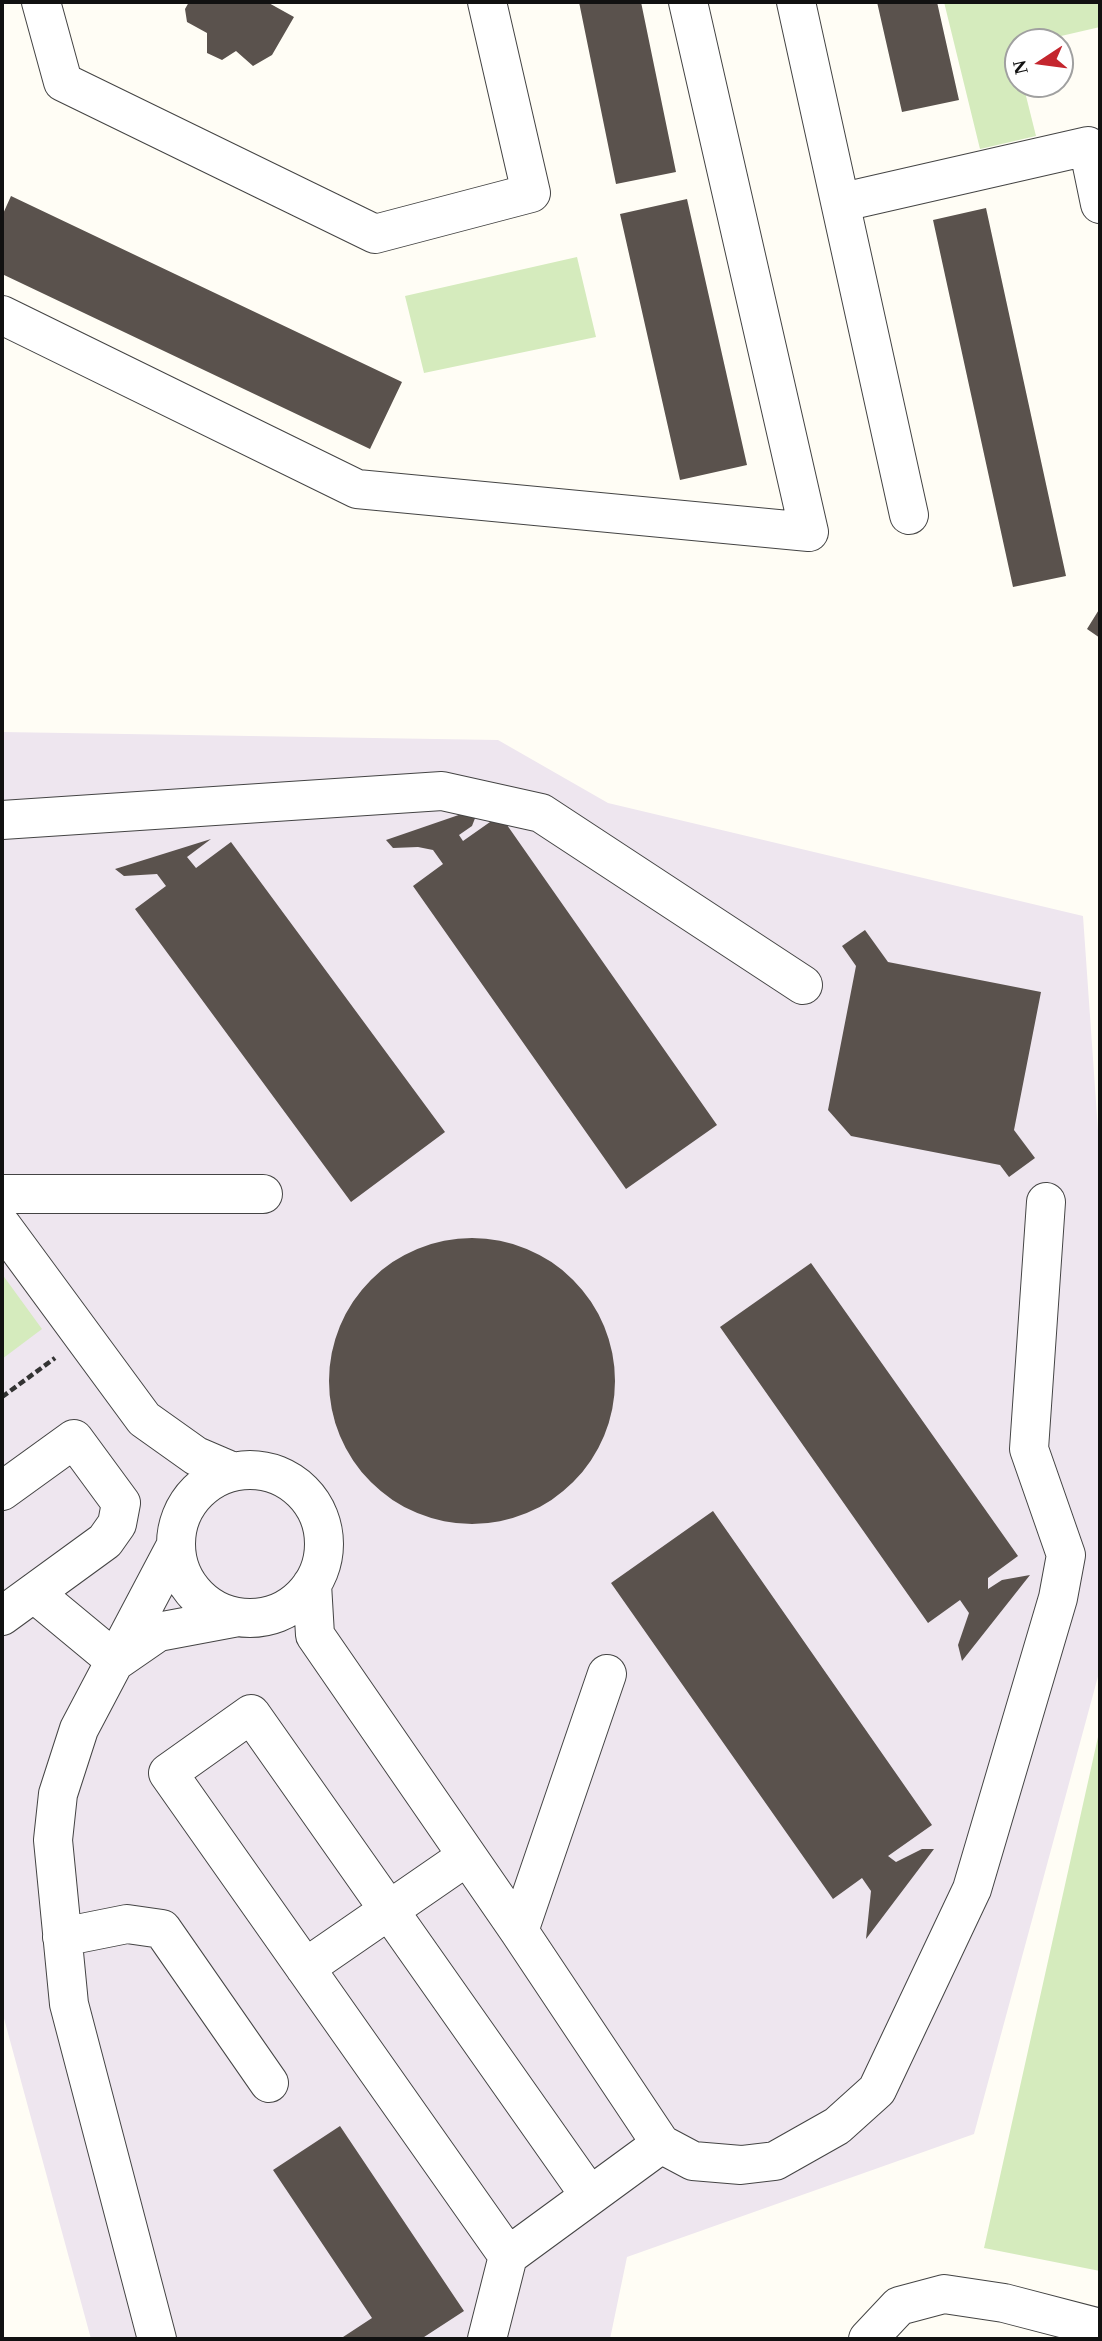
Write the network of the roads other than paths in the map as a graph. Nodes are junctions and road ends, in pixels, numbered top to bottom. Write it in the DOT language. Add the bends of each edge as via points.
graph roads {
  1 [pos="41,2"];
  2 [pos="487,2"];
  3 [pos="688,2"];
  4 [pos="796,2"];
  5 [pos="843,202"];
  6 [pos="1100,204"];
  7 [pos="2,315"];
  8 [pos="909,515"];
  9 [pos="2,820"];
  10 [pos="803,985"];
  11 [pos="2,1194"];
  12 [pos="263,1194"];
  13 [pos="1046,1202"];
  14 [pos="2,1226"];
  15 [pos="144,1419"];
  16 [pos="231,1471"];
  17 [pos="2,1491"];
  18 [pos="176,1538"];
  19 [pos="313,1584"];
  20 [pos="34,1592"];
  21 [pos="2,1616"];
  22 [pos="254,1616"];
  23 [pos="315,1635"];
  24 [pos="116,1661"];
  25 [pos="607,1674"];
  26 [pos="466,1857"];
  27 [pos="389,1910"];
  28 [pos="519,1931"];
  29 [pos="62,1937"];
  30 [pos="305,1968"];
  31 [pos="269,2083"];
  32 [pos="661,2144"];
  33 [pos="590,2196"];
  34 [pos="508,2256"];
  35 [pos="1094,2330"];
  36 [pos="157,2339"];
  37 [pos="487,2339"];
  38 [pos="868,2339"];
  1 -- 2 [label="street" via="63,82 374,234 531,192"];
  3 -- 7 [label="street" via="809,532 357,489"];
  4 -- 5 [label="street"];
  5 -- 6 [label="street" via="1088,146"];
  5 -- 8 [label="street"];
  9 -- 10 [label="street" via="442,791 541,813"];
  11 -- 12 [label="street"];
  13 -- 32 [label="street" via="1029,1449 1066,1555 1058,1598 972,1889 877,2090 837,2126 775,2161 741,2165 693,2161"];
  14 -- 15 [label="street"];
  15 -- 16 [label="street" via="196,1456"];
  15 -- 18 [label="street" via="170,1472 177,1498"];
  16 -- 18 [label="street" via="214,1478 189,1499"];
  16 -- 19 [label="street" via="283,1476 310,1500 323,1533 320,1568"];
  17 -- 20 [label="street" via="74,1439 121,1503 117,1524 105,1541"];
  18 -- 22 [label="street" via="184,1579 194,1592 206,1604"];
  18 -- 24 [label="street"];
  19 -- 22 [label="street" via="294,1603"];
  19 -- 23 [label="street"];
  20 -- 21 [label="street"];
  20 -- 24 [label="street"];
  22 -- 23 [label="street"];
  22 -- 24 [label="street" via="158,1632"];
  23 -- 26 [label="street"];
  24 -- 29 [label="street" via="79,1729 58,1794 53,1840"];
  25 -- 28 [label="street"];
  26 -- 27 [label="street"];
  26 -- 28 [label="street"];
  27 -- 30 [label="street"];
  27 -- 30 [label="street" via="251,1714 168,1773"];
  27 -- 33 [label="street"];
  28 -- 32 [label="street"];
  29 -- 31 [label="street" via="127,1924 162,1929"];
  29 -- 36 [label="street" via="69,2004"];
  30 -- 34 [label="street"];
  32 -- 33 [label="street"];
  33 -- 34 [label="street"];
  34 -- 37 [label="street"];
  35 -- 38 [label="street" via="1004,2303 944,2294 899,2306"];
}
